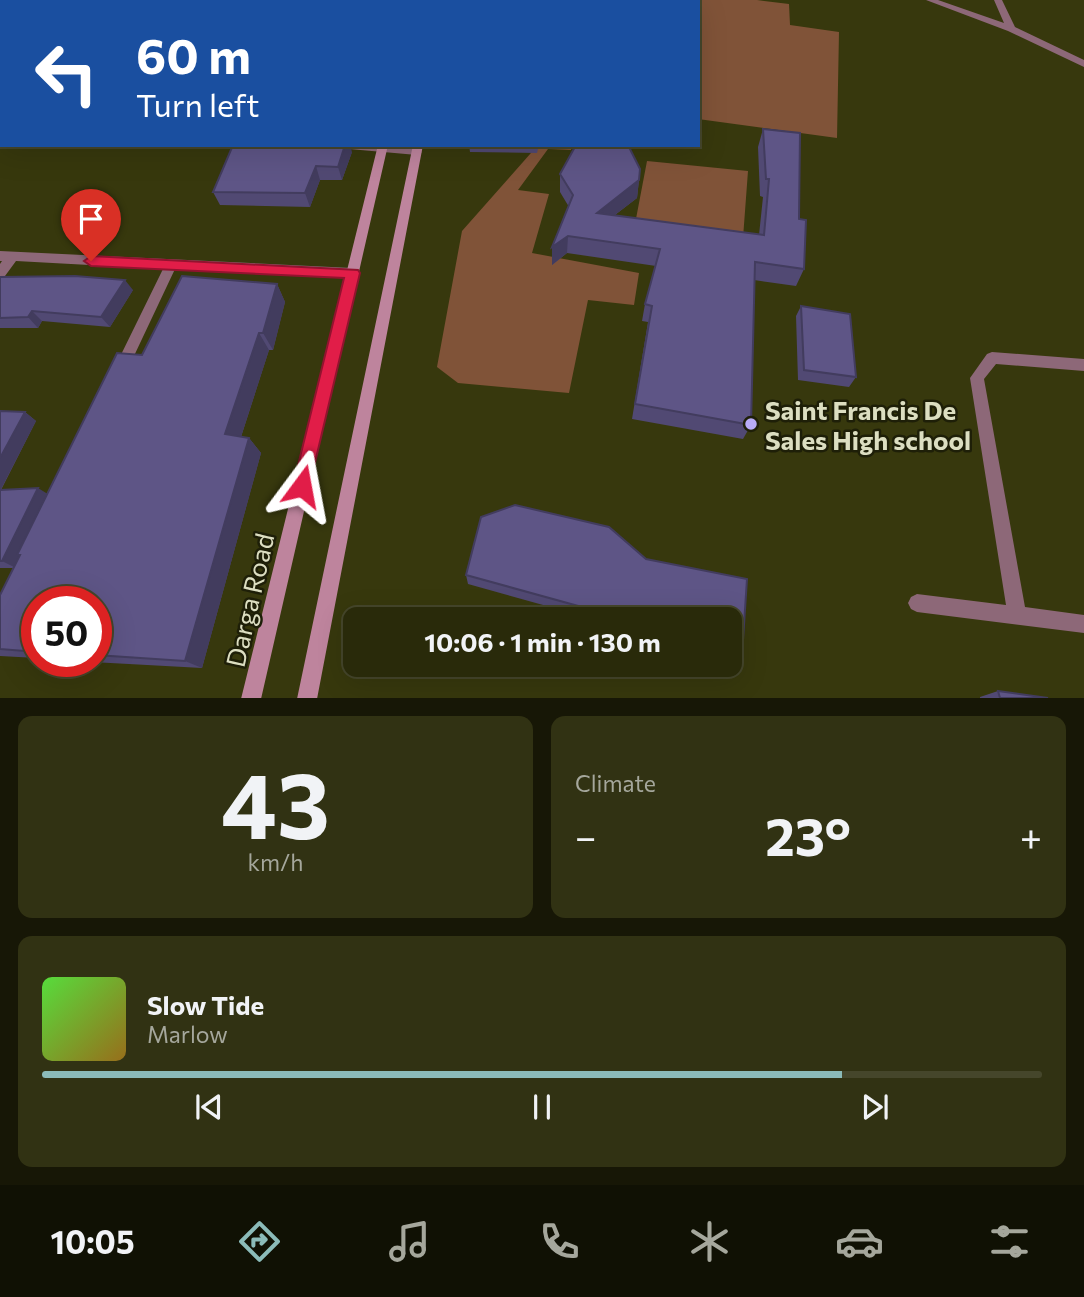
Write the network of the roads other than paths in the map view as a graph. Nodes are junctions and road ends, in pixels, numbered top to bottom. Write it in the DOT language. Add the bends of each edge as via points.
graph roads {
  1 [pos="930,0"];
  2 [pos="998,0"];
  3 [pos="1011,29"];
  4 [pos="1084,64"];
  5 [pos="382,147"];
  6 [pos="418,149"];
  7 [pos="6,257"];
  8 [pos="171,265"];
  9 [pos="0,273"];
  10 [pos="352,273"];
  11 [pos="1084,365"];
  12 [pos="112,389"];
  13 [pos="917,603"];
  14 [pos="1017,616"];
  15 [pos="1084,624"];
  16 [pos="251,698"];
  17 [pos="307,698"];
  1 -- 3 [label="street"];
  2 -- 3 [label="street"];
  3 -- 4 [label="street"];
  5 -- 6 [label="street"];
  5 -- 10 [label="main road, Darga Road"];
  6 -- 17 [label="main road"];
  7 -- 8 [label="street"];
  7 -- 9 [label="street"];
  8 -- 10 [label="street"];
  8 -- 12 [label="street"];
  10 -- 16 [label="main road, Darga Road"];
  11 -- 14 [label="street" via="992,358 977,378"];
  13 -- 14 [label="street"];
  14 -- 15 [label="street"];
}
